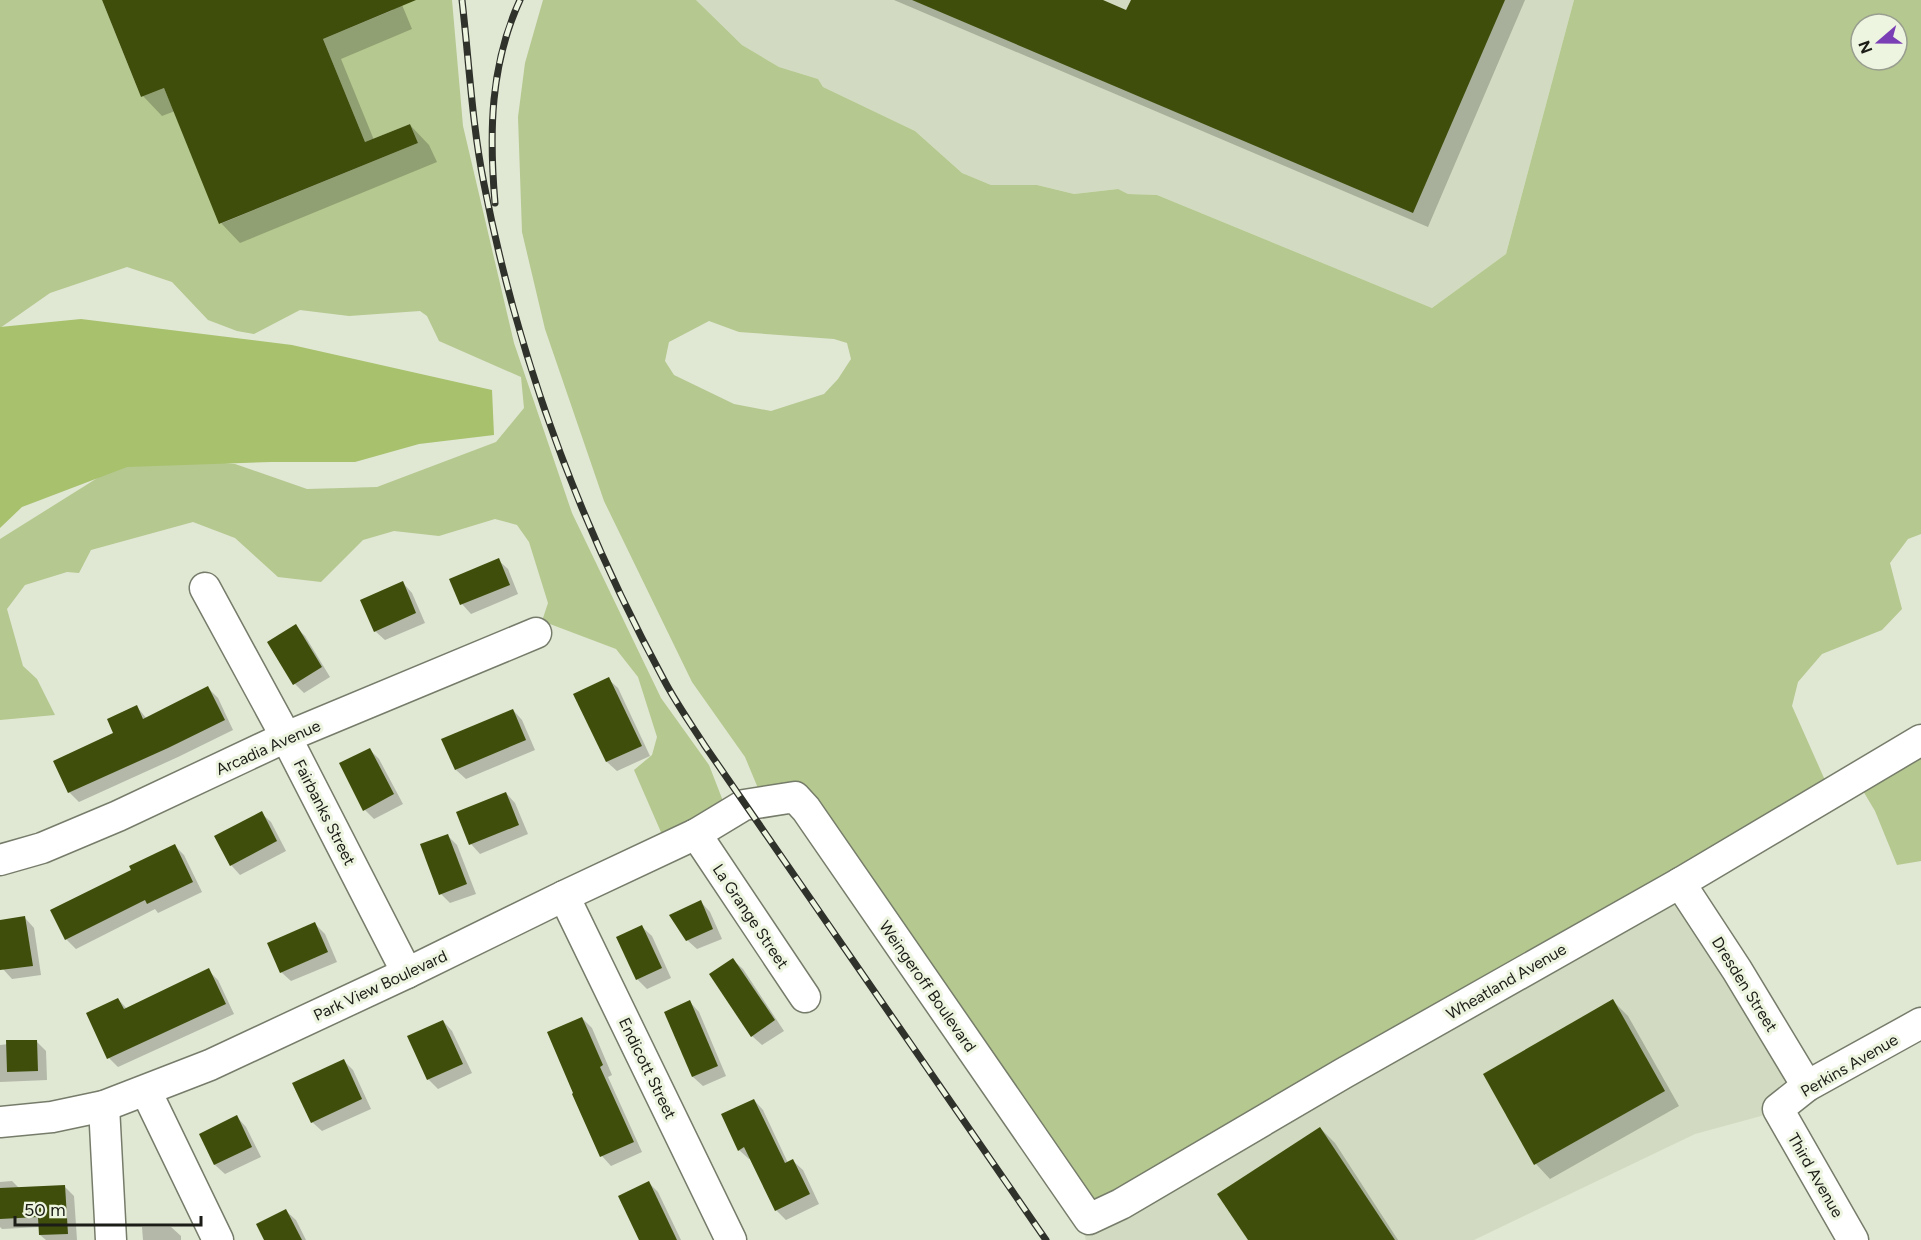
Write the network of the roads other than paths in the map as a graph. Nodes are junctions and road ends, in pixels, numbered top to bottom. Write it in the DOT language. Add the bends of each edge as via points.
graph roads {
  1 [pos="205,588"];
  2 [pos="536,633"];
  3 [pos="286,737"];
  4 [pos="1921,740"];
  5 [pos="744,805"];
  6 [pos="696,834"];
  7 [pos="0,860"];
  8 [pos="1680,883"];
  9 [pos="564,896"];
  10 [pos="408,973"];
  11 [pos="805,997"];
  12 [pos="1921,1023"];
  13 [pos="1808,1086"];
  14 [pos="146,1091"];
  15 [pos="104,1106"];
  16 [pos="1778,1109"];
  17 [pos="0,1122"];
  18 [pos="1089,1220"];
  19 [pos="111,1240"];
  20 [pos="218,1240"];
  21 [pos="731,1240"];
  22 [pos="1853,1240"];
  1 -- 3 [label="street, Fairbanks Street"];
  2 -- 3 [label="street, Arcadia Avenue"];
  3 -- 7 [label="street, Arcadia Avenue" via="53,844"];
  3 -- 10 [label="street, Fairbanks Street"];
  4 -- 8 [label="street, Wheatland Avenue"];
  5 -- 6 [label="street, Park View Boulevard"];
  5 -- 18 [label="street, Weingeroff Boulevard" via="795,797 806,809"];
  6 -- 9 [label="street, Park View Boulevard"];
  6 -- 11 [label="street, La Grange Street"];
  8 -- 13 [label="street, Dresden Street"];
  8 -- 18 [label="street, Wheatland Avenue"];
  9 -- 10 [label="street, Park View Boulevard"];
  9 -- 21 [label="street, Endicott Street"];
  10 -- 14 [label="street, Park View Boulevard"];
  12 -- 13 [label="street, Perkins Avenue"];
  13 -- 16 [label="street, Perkins Avenue"];
  14 -- 15 [label="street, Park View Boulevard"];
  14 -- 20 [label="street"];
  15 -- 17 [label="street, Park View Boulevard"];
  15 -- 19 [label="street"];
  16 -- 22 [label="street, Third Avenue"];
}
